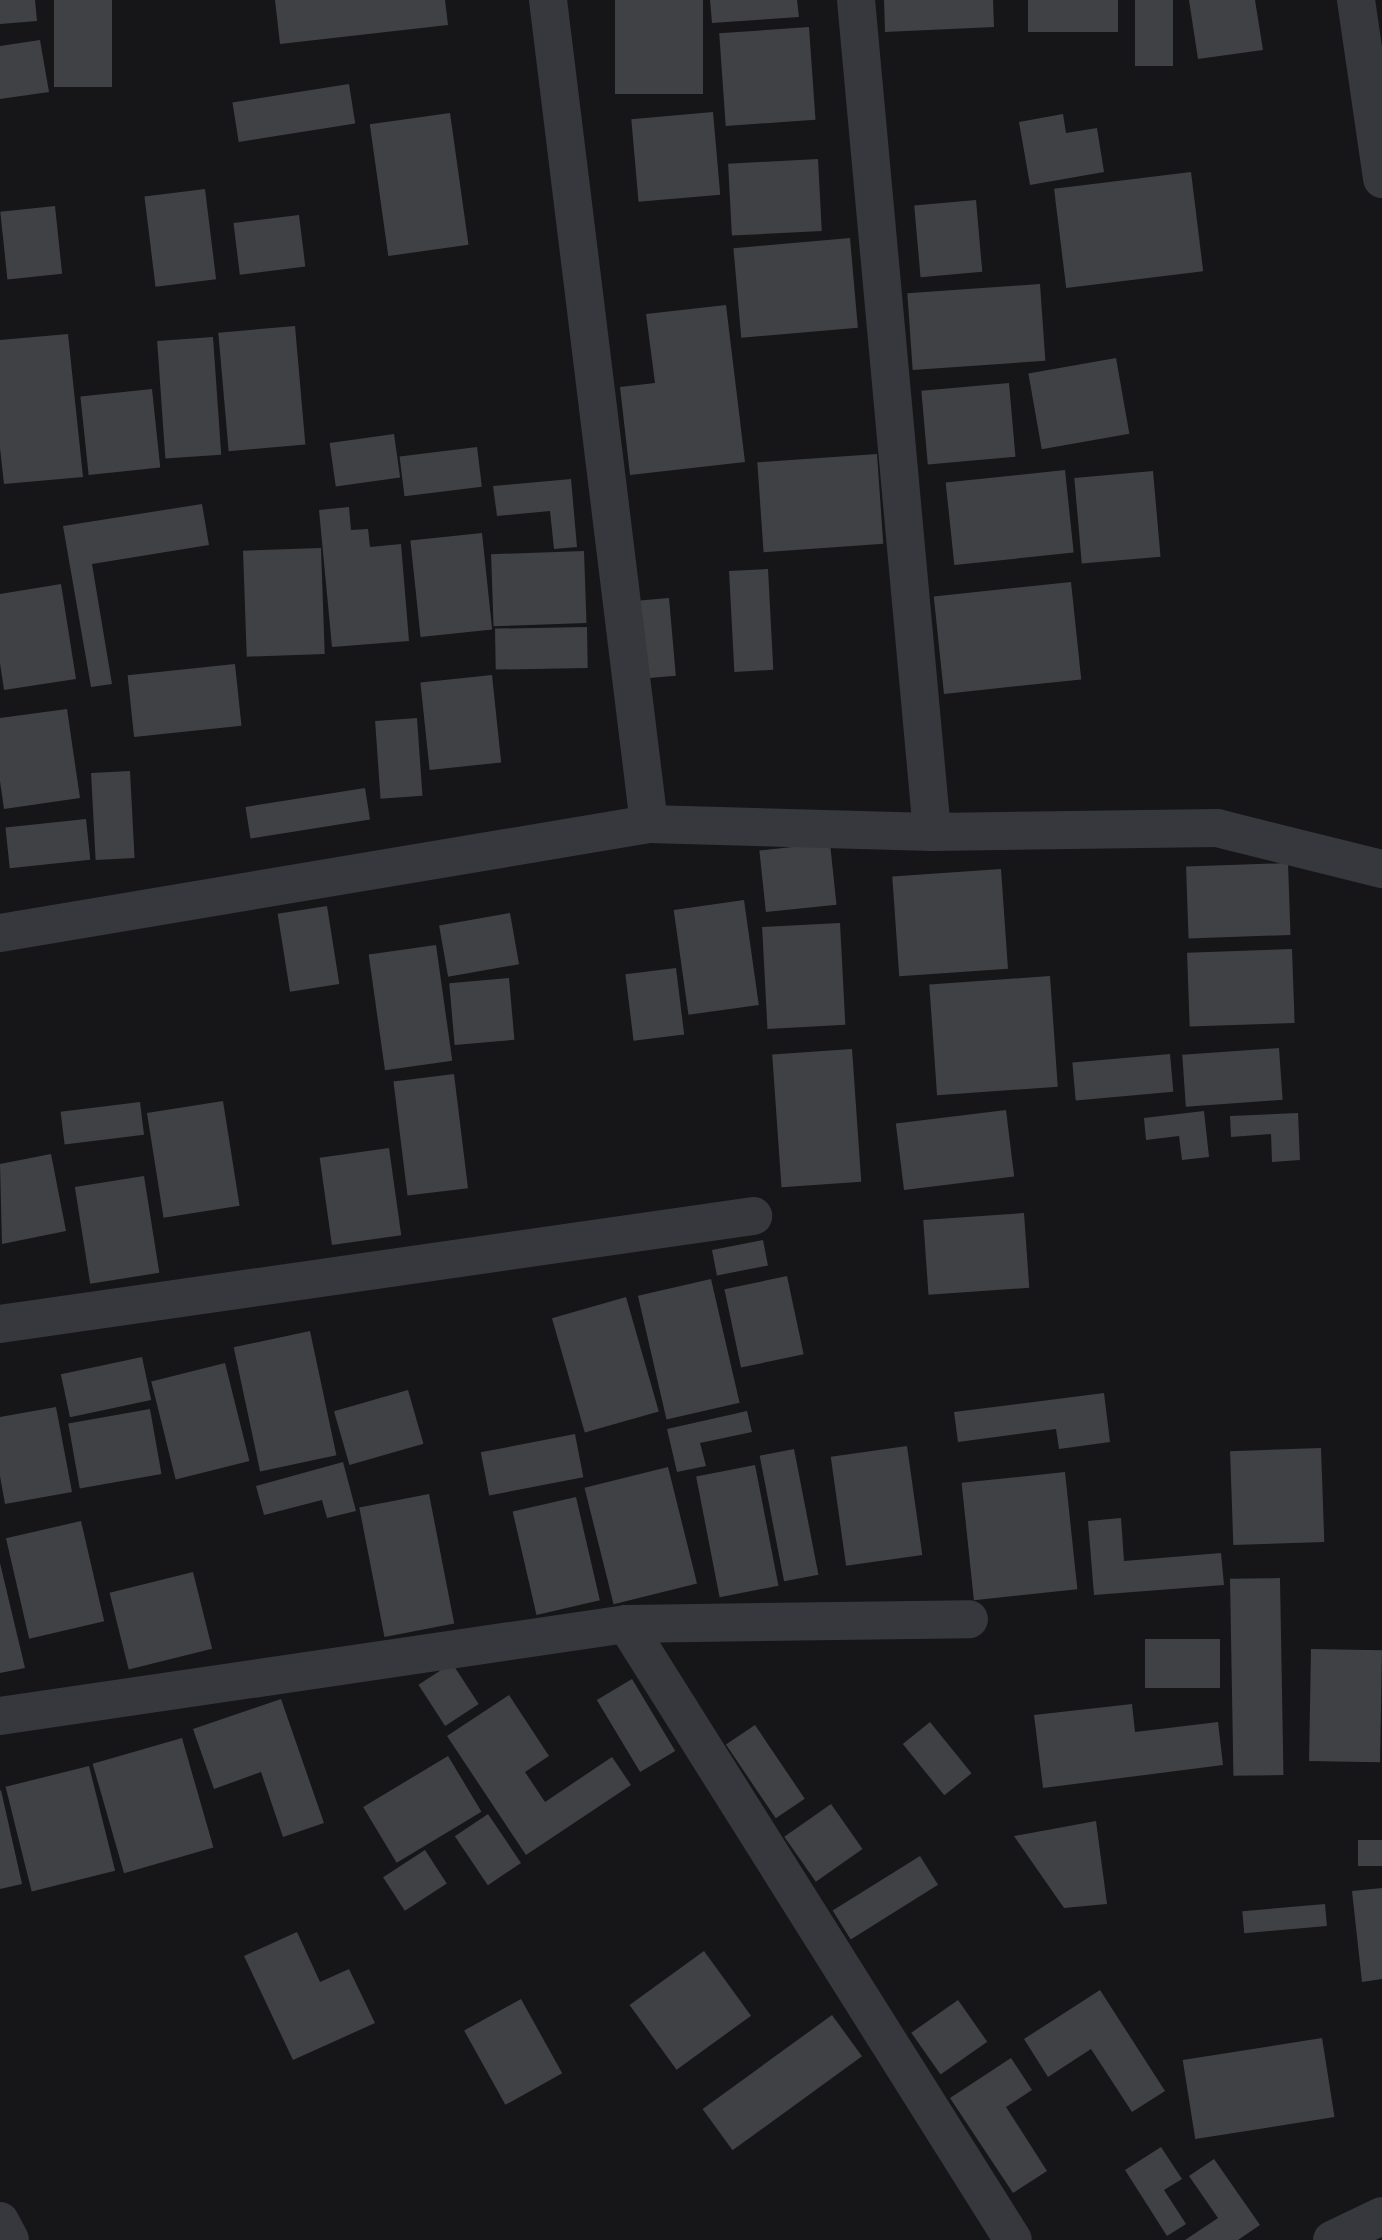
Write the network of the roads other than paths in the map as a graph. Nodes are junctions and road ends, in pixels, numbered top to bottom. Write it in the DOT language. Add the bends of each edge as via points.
graph roads {
  1 [pos="548,0"];
  2 [pos="856,0"];
  3 [pos="1356,0"];
  4 [pos="1374,56"];
  5 [pos="1382,179"];
  6 [pos="649,824"];
  7 [pos="932,832"];
  8 [pos="1382,869"];
  9 [pos="0,933"];
  10 [pos="753,1216"];
  11 [pos="0,1324"];
  12 [pos="970,1619"];
  13 [pos="626,1624"];
  14 [pos="0,1716"];
  15 [pos="1382,2216"];
  16 [pos="0,2221"];
  17 [pos="10,2240"];
  18 [pos="1013,2240"];
  19 [pos="1332,2240"];
  1 -- 6 [label="street"];
  2 -- 7 [label="street"];
  3 -- 4 [label="street"];
  4 -- 5 [label="street"];
  6 -- 7 [label="street"];
  6 -- 9 [label="street"];
  7 -- 8 [label="street" via="1217,828"];
  10 -- 11 [label="street"];
  12 -- 13 [label="street"];
  13 -- 14 [label="street"];
  13 -- 18 [label="street"];
  15 -- 19 [label="street"];
  16 -- 17 [label="street"];
}
